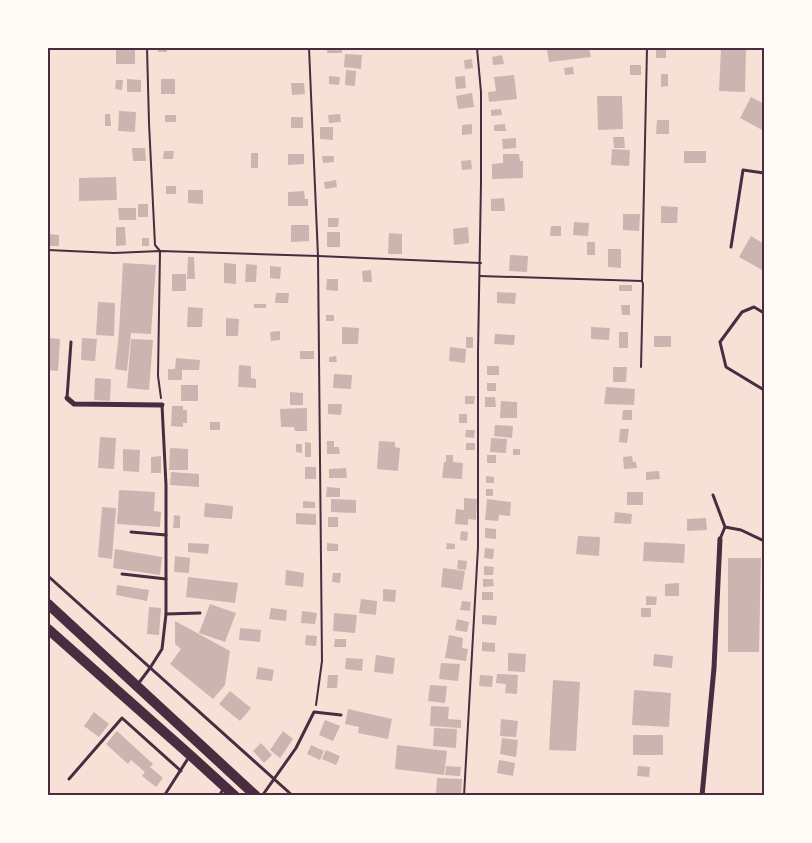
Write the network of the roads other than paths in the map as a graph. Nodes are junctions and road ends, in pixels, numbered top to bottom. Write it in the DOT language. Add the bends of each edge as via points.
graph roads {
  1 [pos="764,173"];
  2 [pos="731,247"];
  3 [pos="764,313"];
  4 [pos="71,342"];
  5 [pos="764,390"];
  6 [pos="68,398"];
  7 [pos="162,405"];
  8 [pos="713,495"];
  9 [pos="725,527"];
  10 [pos="131,532"];
  11 [pos="166,535"];
  12 [pos="720,539"];
  13 [pos="764,541"];
  14 [pos="122,574"];
  15 [pos="48,576"];
  16 [pos="166,580"];
  17 [pos="48,604"];
  18 [pos="200,613"];
  19 [pos="166,614"];
  20 [pos="48,629"];
  21 [pos="150,668"];
  22 [pos="136,686"];
  23 [pos="341,715"];
  24 [pos="190,755"];
  25 [pos="181,771"];
  26 [pos="273,779"];
  27 [pos="69,780"];
  28 [pos="225,786"];
  29 [pos="164,796"];
  30 [pos="218,796"];
  31 [pos="235,796"];
  32 [pos="256,796"];
  33 [pos="262,796"];
  34 [pos="293,796"];
  35 [pos="702,796"];
  1 -- 2 [label="lane" via="743,170"];
  3 -- 5 [label="lane" via="754,307 742,312 720,342 726,367"];
  4 -- 6 [label="lane"];
  6 -- 7 [label="street" via="74,404"];
  7 -- 11 [label="lane"];
  8 -- 9 [label="lane"];
  9 -- 12 [label="lane"];
  9 -- 13 [label="lane" via="741,530"];
  10 -- 11 [label="lane"];
  11 -- 16 [label="lane"];
  12 -- 35 [label="street" via="714,668"];
  14 -- 16 [label="lane"];
  15 -- 21 [label="lane"];
  16 -- 19 [label="lane"];
  17 -- 22 [label="main road"];
  18 -- 19 [label="lane"];
  19 -- 21 [label="lane" via="162,649"];
  20 -- 24 [label="main road"];
  21 -- 22 [label="lane"];
  21 -- 26 [label="lane"];
  22 -- 32 [label="main road"];
  23 -- 26 [label="lane" via="314,712 296,748"];
  24 -- 25 [label="lane"];
  24 -- 28 [label="main road"];
  25 -- 27 [label="lane" via="122,718"];
  25 -- 29 [label="lane"];
  26 -- 33 [label="lane"];
  26 -- 34 [label="lane"];
  28 -- 30 [label="lane"];
  28 -- 31 [label="main road"];
}
